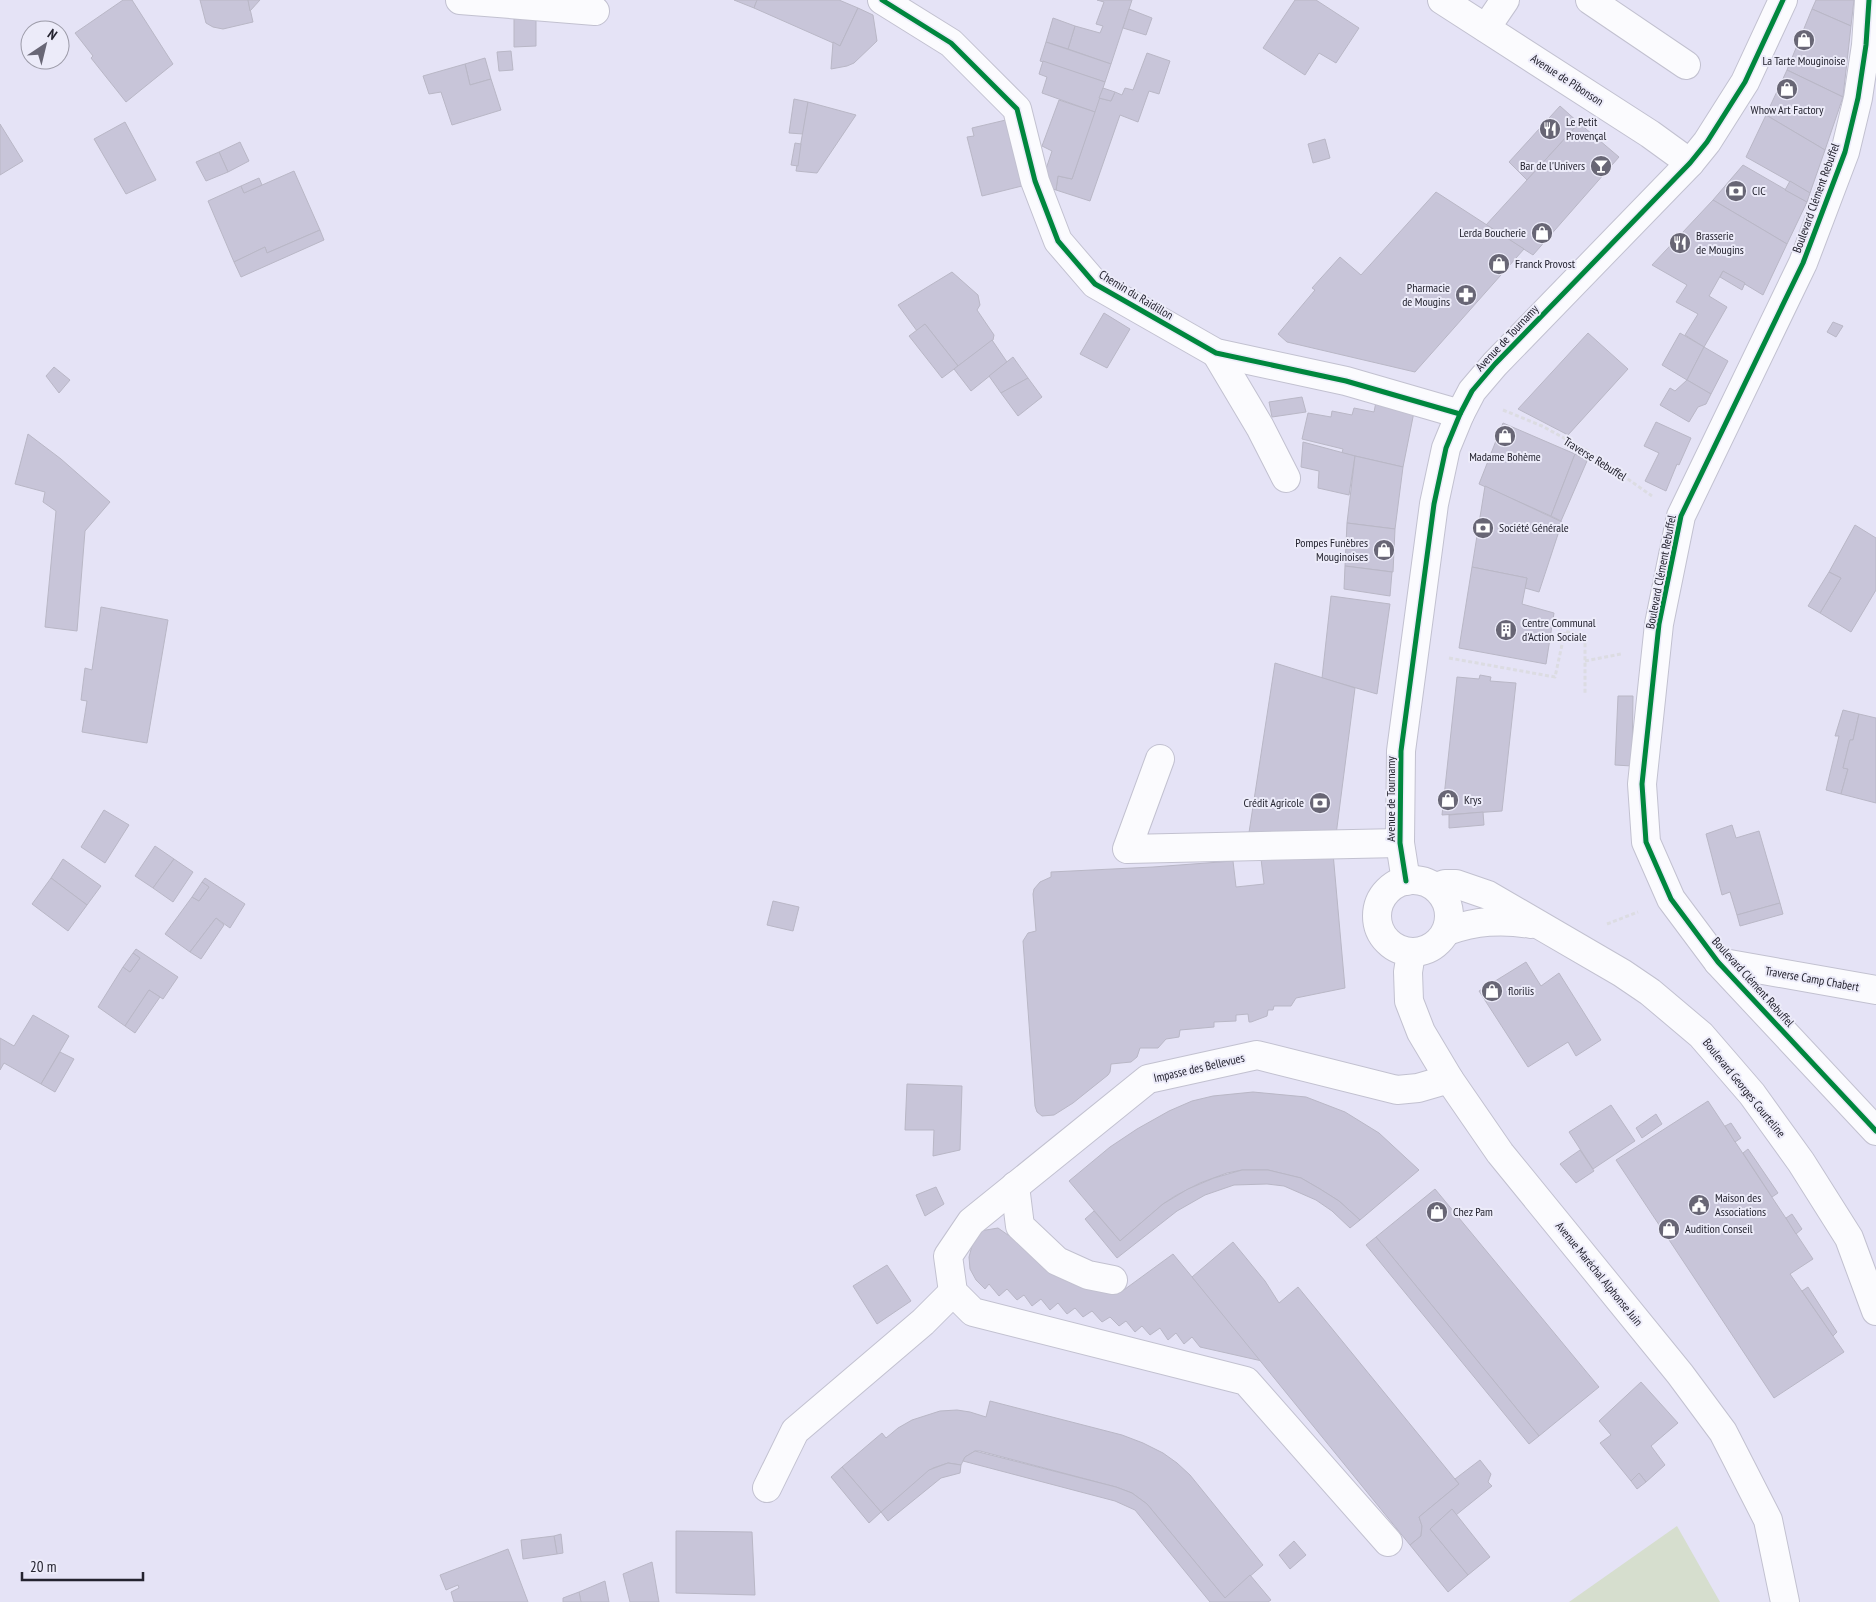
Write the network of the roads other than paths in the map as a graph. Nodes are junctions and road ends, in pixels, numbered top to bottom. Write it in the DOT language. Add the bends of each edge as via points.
graph roads {
  1 [pos="460,0"];
  2 [pos="882,0"];
  3 [pos="1442,0"];
  4 [pos="1505,0"];
  5 [pos="1590,0"];
  6 [pos="1784,0"];
  7 [pos="1869,0"];
  8 [pos="595,11"];
  9 [pos="1486,28"];
  10 [pos="1686,65"];
  11 [pos="1690,163"];
  12 [pos="1216,354"];
  13 [pos="1460,414"];
  14 [pos="1286,478"];
  15 [pos="1160,759"];
  16 [pos="1400,843"];
  17 [pos="1406,880"];
  18 [pos="1436,888"];
  19 [pos="1542,926"];
  20 [pos="1447,931"];
  21 [pos="1411,953"];
  22 [pos="1718,962"];
  23 [pos="1876,990"];
  24 [pos="1449,1078"];
  25 [pos="1876,1131"];
  26 [pos="1025,1178"];
  27 [pos="1113,1280"];
  28 [pos="952,1292"];
  29 [pos="1876,1311"];
  30 [pos="767,1488"];
  31 [pos="1388,1542"];
  32 [pos="1785,1602"];
  1 -- 8 [label="street"];
  2 -- 12 [label="street, Chemin du Raidillon" via="951,43 1017,109 1035,181 1058,241 1095,284"];
  3 -- 9 [label="street, Avenue de Pibonson"];
  4 -- 9 [label="street"];
  5 -- 10 [label="street"];
  6 -- 11 [label="street, Avenue de Tournamy" via="1746,82"];
  7 -- 22 [label="street, Boulevard Clément Rebuffel" via="1860,89 1845,152 1803,263 1681,516 1658,639 1642,784 1646,842 1672,899"];
  9 -- 11 [label="street, Avenue de Pibonson"];
  11 -- 13 [label="street, Avenue de Tournamy" via="1495,364 1472,391"];
  12 -- 13 [label="street, Chemin du Raidillon" via="1346,381"];
  12 -- 14 [label="street"];
  13 -- 16 [label="street, Avenue de Tournamy" via="1446,448 1434,504 1401,751"];
  15 -- 16 [label="street" via="1127,849"];
  16 -- 17 [label="street, Avenue de Tournamy"];
  17 -- 18 [label="street" via="1416,880"];
  17 -- 21 [label="street" via="1386,892 1377,913 1382,936 1400,950"];
  18 -- 19 [label="street, Boulevard Georges Courteline" via="1456,884 1488,895"];
  18 -- 20 [label="street" via="1448,907"];
  19 -- 20 [label="street, Boulevard Georges Courteline" via="1496,920"];
  19 -- 29 [label="street, Boulevard Georges Courteline" via="1650,992 1701,1034 1752,1094 1801,1162 1849,1238"];
  20 -- 21 [label="street" via="1433,947"];
  21 -- 24 [label="street, Avenue Maréchal Alphonse Juin" via="1409,1001 1421,1032"];
  22 -- 23 [label="street, Traverse Camp Chabert"];
  22 -- 25 [label="street, Boulevard Clément Rebuffel"];
  24 -- 26 [label="street, Impasse des Bellevues" via="1418,1088 1398,1090 1257,1055 1148,1079"];
  24 -- 32 [label="street, Avenue Maréchal Alphonse Juin" via="1500,1153 1680,1374 1723,1432 1768,1520"];
  26 -- 27 [label="street" via="1020,1226 1057,1261 1088,1275"];
  26 -- 28 [label="street, Impasse des Bellevues" via="971,1222 948,1256"];
  28 -- 30 [label="street" via="923,1322 795,1431"];
  28 -- 31 [label="street" via="973,1312 1246,1381"];
}
